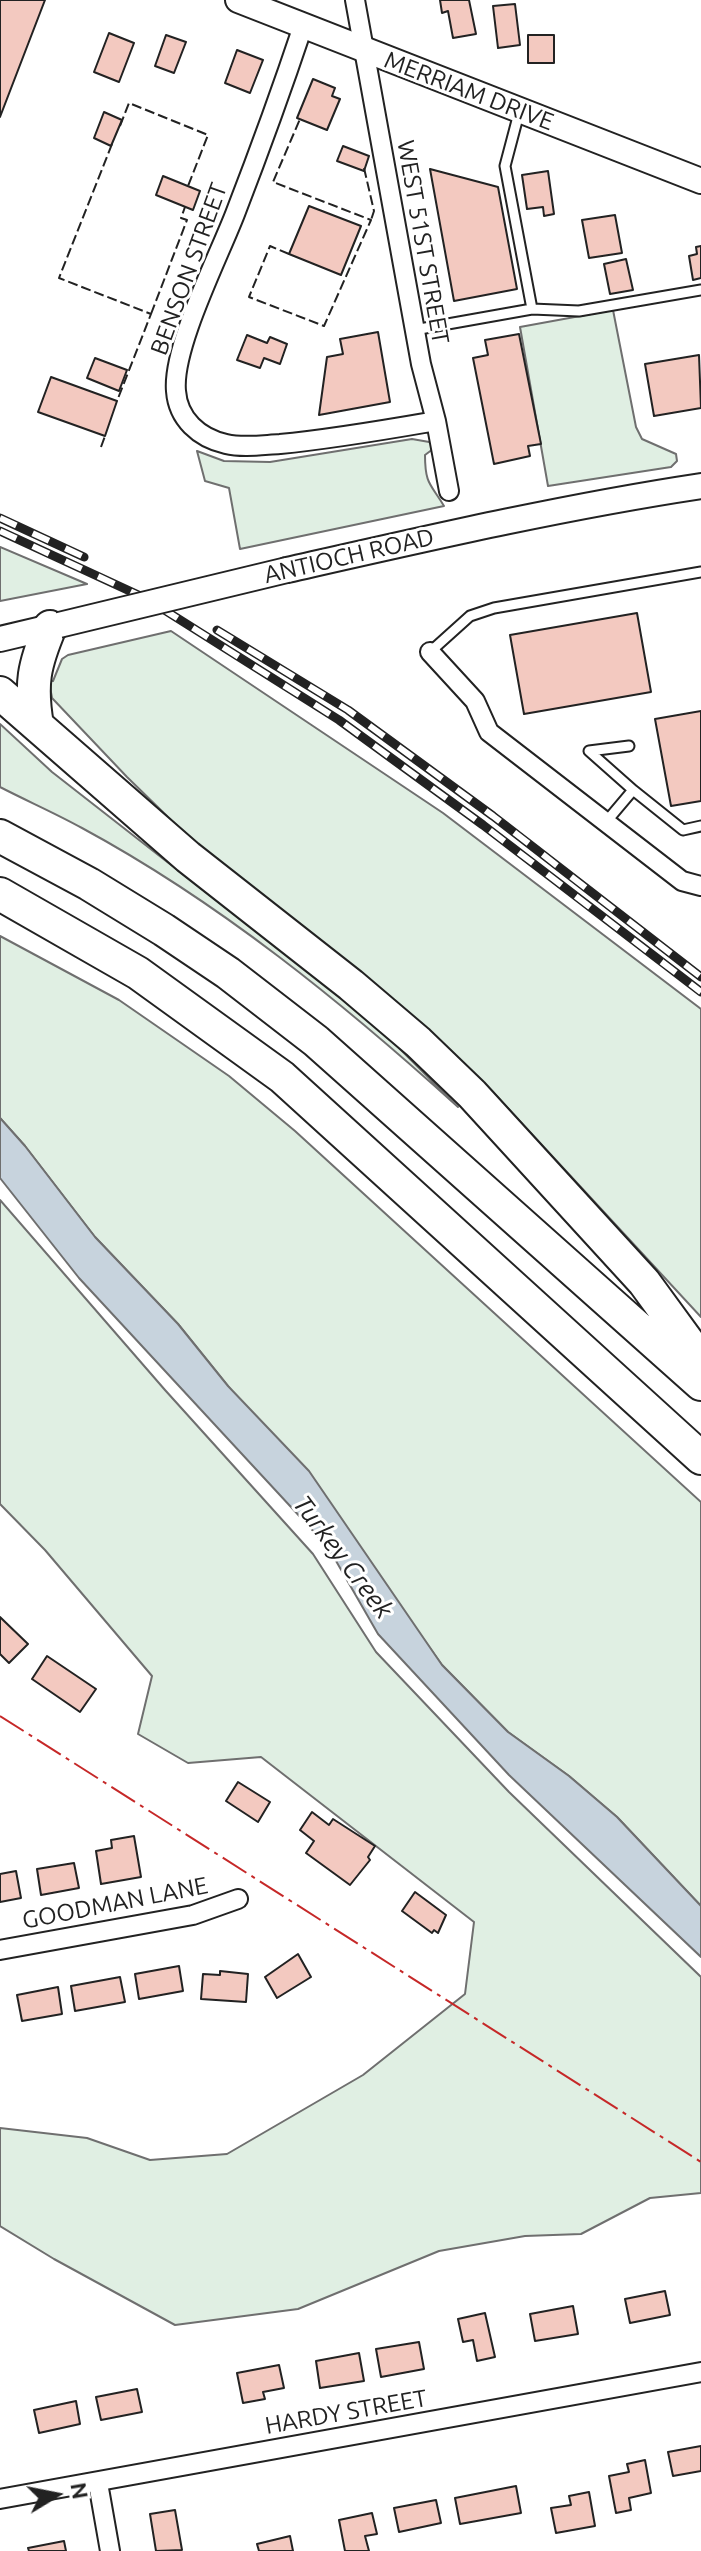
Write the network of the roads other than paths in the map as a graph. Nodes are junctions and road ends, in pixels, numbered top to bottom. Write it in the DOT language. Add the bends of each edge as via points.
graph roads {
  1 [pos="238,0"];
  2 [pos="355,0"];
  3 [pos="303,26"];
  4 [pos="364,50"];
  5 [pos="520,111"];
  6 [pos="701,181"];
  7 [pos="701,290"];
  8 [pos="532,309"];
  9 [pos="414,330"];
  10 [pos="436,421"];
  11 [pos="701,486"];
  12 [pos="449,491"];
  13 [pos="701,572"];
  14 [pos="54,626"];
  15 [pos="0,639"];
  16 [pos="430,652"];
  17 [pos="0,693"];
  18 [pos="37,725"];
  19 [pos="629,746"];
  20 [pos="633,790"];
  21 [pos="606,822"];
  22 [pos="701,826"];
  23 [pos="0,836"];
  24 [pos="701,886"];
  25 [pos="0,894"];
  26 [pos="701,1360"];
  27 [pos="701,1384"];
  28 [pos="701,1458"];
  29 [pos="238,1899"];
  30 [pos="0,1950"];
  31 [pos="701,2372"];
  32 [pos="98,2483"];
  33 [pos="0,2499"];
  34 [pos="110,2551"];
  1 -- 3 [label="main road, MERRIAM DRIVE"];
  2 -- 4 [label="street, WEST 51ST STREET"];
  3 -- 4 [label="main road, MERRIAM DRIVE"];
  3 -- 10 [label="street, BENSON STREET" via="177,360 181,413 201,435 251,446 326,440"];
  4 -- 5 [label="main road, MERRIAM DRIVE"];
  4 -- 9 [label="street, WEST 51ST STREET"];
  5 -- 6 [label="main road, MERRIAM DRIVE"];
  5 -- 8 [label="lane" via="505,166"];
  7 -- 8 [label="lane" via="579,311"];
  8 -- 9 [label="lane"];
  9 -- 10 [label="street, WEST 51ST STREET"];
  10 -- 12 [label="street, WEST 51ST STREET"];
  11 -- 14 [label="main road, ANTIOCH ROAD, bridge" via="513,520"];
  13 -- 16 [label="lane" via="494,608 470,616"];
  14 -- 15 [label="main road, ANTIOCH ROAD"];
  14 -- 18 [label="highway" via="33,674"];
  16 -- 21 [label="street" via="475,701 489,732"];
  17 -- 18 [label="highway"];
  18 -- 26 [label="highway" via="188,857 418,1042 644,1282"];
  19 -- 20 [label="lane" via="589,751"];
  20 -- 21 [label="lane"];
  20 -- 22 [label="lane" via="683,830"];
  21 -- 24 [label="street" via="682,881"];
  23 -- 27 [label="highway" via="164,930 316,1041"];
  25 -- 28 [label="highway" via="138,973 282,1077"];
  29 -- 30 [label="street, GOODMAN LANE" via="193,1915"];
  31 -- 32 [label="street, HARDY STREET"];
  32 -- 33 [label="street, HARDY STREET"];
  32 -- 34 [label="street"];
}
